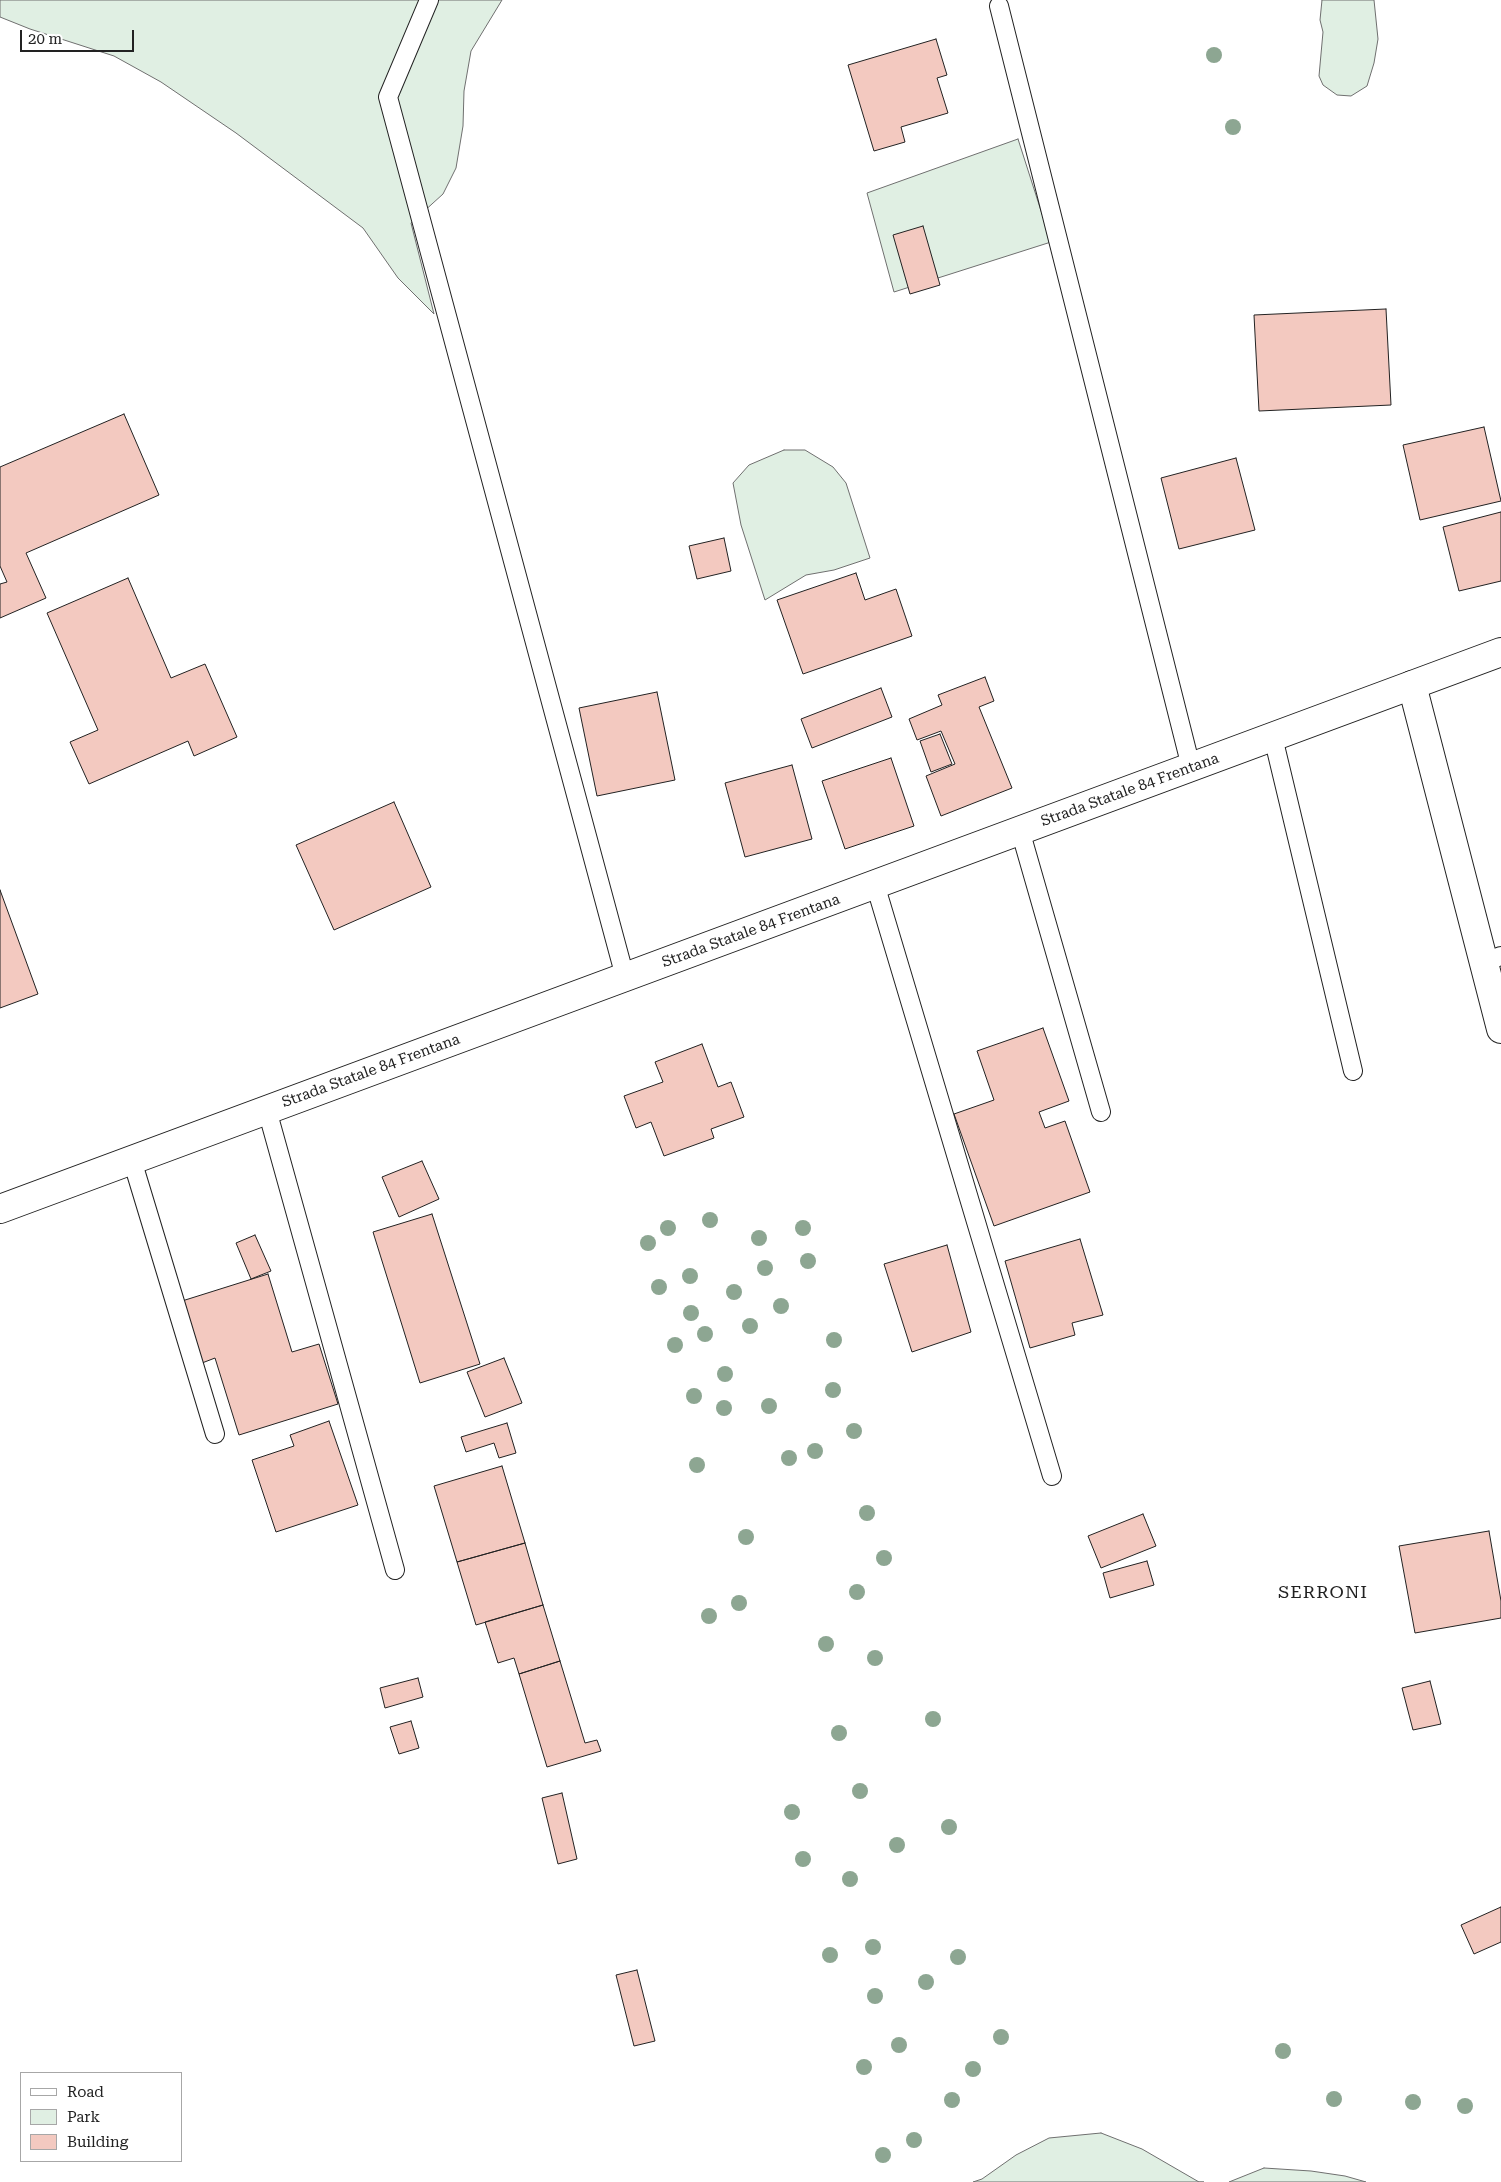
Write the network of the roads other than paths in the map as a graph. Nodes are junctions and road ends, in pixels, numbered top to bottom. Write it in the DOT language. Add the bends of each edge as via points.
graph roads {
  1 [pos="429,0"];
  2 [pos="999,6"];
  3 [pos="1501,652"];
  4 [pos="1412,685"];
  5 [pos="1273,736"];
  6 [pos="1191,767"];
  7 [pos="1020,830"];
  8 [pos="875,884"];
  9 [pos="1492,959"];
  10 [pos="625,977"];
  11 [pos="1501,1029"];
  12 [pos="1353,1071"];
  13 [pos="267,1110"];
  14 [pos="1101,1112"];
  15 [pos="132,1160"];
  16 [pos="0,1209"];
  17 [pos="215,1434"];
  18 [pos="1052,1476"];
  19 [pos="395,1570"];
  1 -- 10 [label="lane" via="388,97"];
  2 -- 6 [label="lane"];
  3 -- 4 [label="main road, Strada Statale 84 Frentana"];
  4 -- 5 [label="main road, Strada Statale 84 Frentana"];
  4 -- 9 [label="main road"];
  5 -- 6 [label="main road, Strada Statale 84 Frentana"];
  5 -- 12 [label="lane"];
  6 -- 7 [label="main road, Strada Statale 84 Frentana"];
  7 -- 8 [label="main road, Strada Statale 84 Frentana"];
  7 -- 14 [label="lane"];
  8 -- 10 [label="main road, Strada Statale 84 Frentana"];
  8 -- 18 [label="lane"];
  9 -- 11 [label="main road"];
  10 -- 13 [label="main road, Strada Statale 84 Frentana"];
  13 -- 15 [label="main road, Strada Statale 84 Frentana"];
  13 -- 19 [label="lane"];
  15 -- 16 [label="main road, Strada Statale 84 Frentana"];
  15 -- 17 [label="lane"];
}
